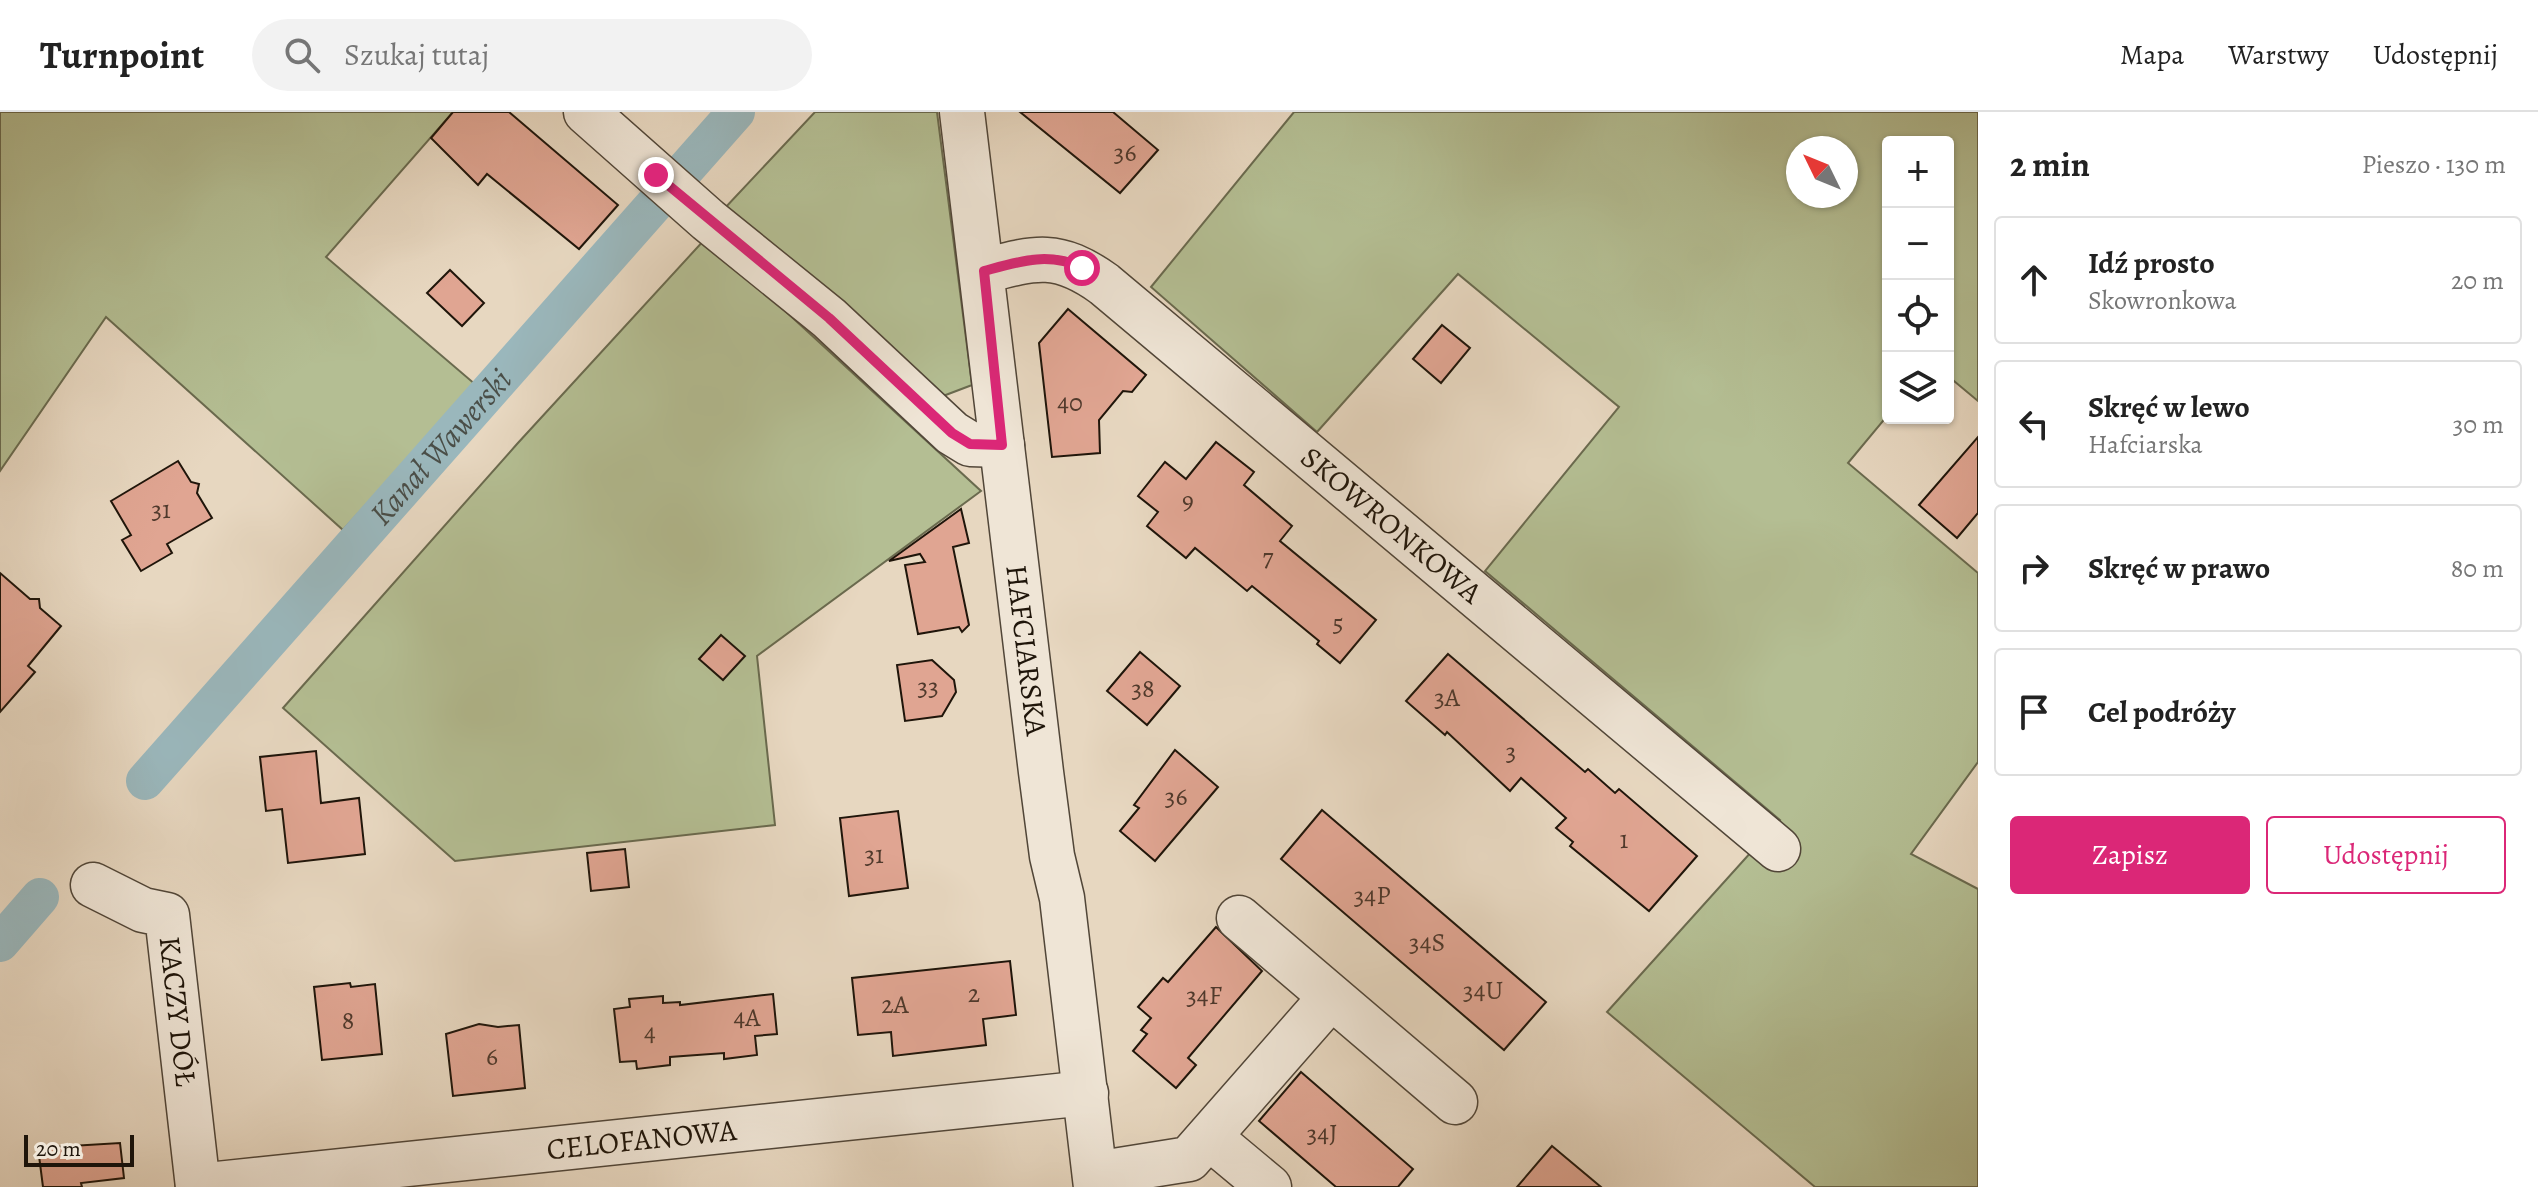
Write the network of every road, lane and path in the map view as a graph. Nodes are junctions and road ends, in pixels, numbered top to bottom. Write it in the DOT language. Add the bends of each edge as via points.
graph roads {
  1 [pos="586,112"];
  2 [pos="962,112"];
  3 [pos="984,271"];
  4 [pos="1002,445"];
  5 [pos="1778,849"];
  6 [pos="93,885"];
  7 [pos="1239,918"];
  8 [pos="1331,997"];
  9 [pos="1086,1093"];
  10 [pos="1455,1102"];
  11 [pos="1209,1137"];
  12 [pos="1096,1181"];
  13 [pos="198,1186"];
  14 [pos="1269,1187"];
  1 -- 4 [label="street" via="829,318 952,433 970,444"];
  2 -- 3 [label="street, HAFCIARSKA"];
  3 -- 4 [label="street, HAFCIARSKA"];
  3 -- 5 [label="street, SKOWRONKOWA" via="1041,258 1069,261 1104,284"];
  4 -- 9 [label="street, HAFCIARSKA"];
  6 -- 13 [label="street, KACZY DÓŁ" via="143,910 167,915"];
  7 -- 8 [label="street"];
  8 -- 10 [label="street"];
  8 -- 11 [label="street"];
  9 -- 12 [label="street, HAFCIARSKA"];
  9 -- 13 [label="street, CELOFANOWA"];
  11 -- 12 [label="street" via="1189,1159"];
  11 -- 14 [label="street"];
}
